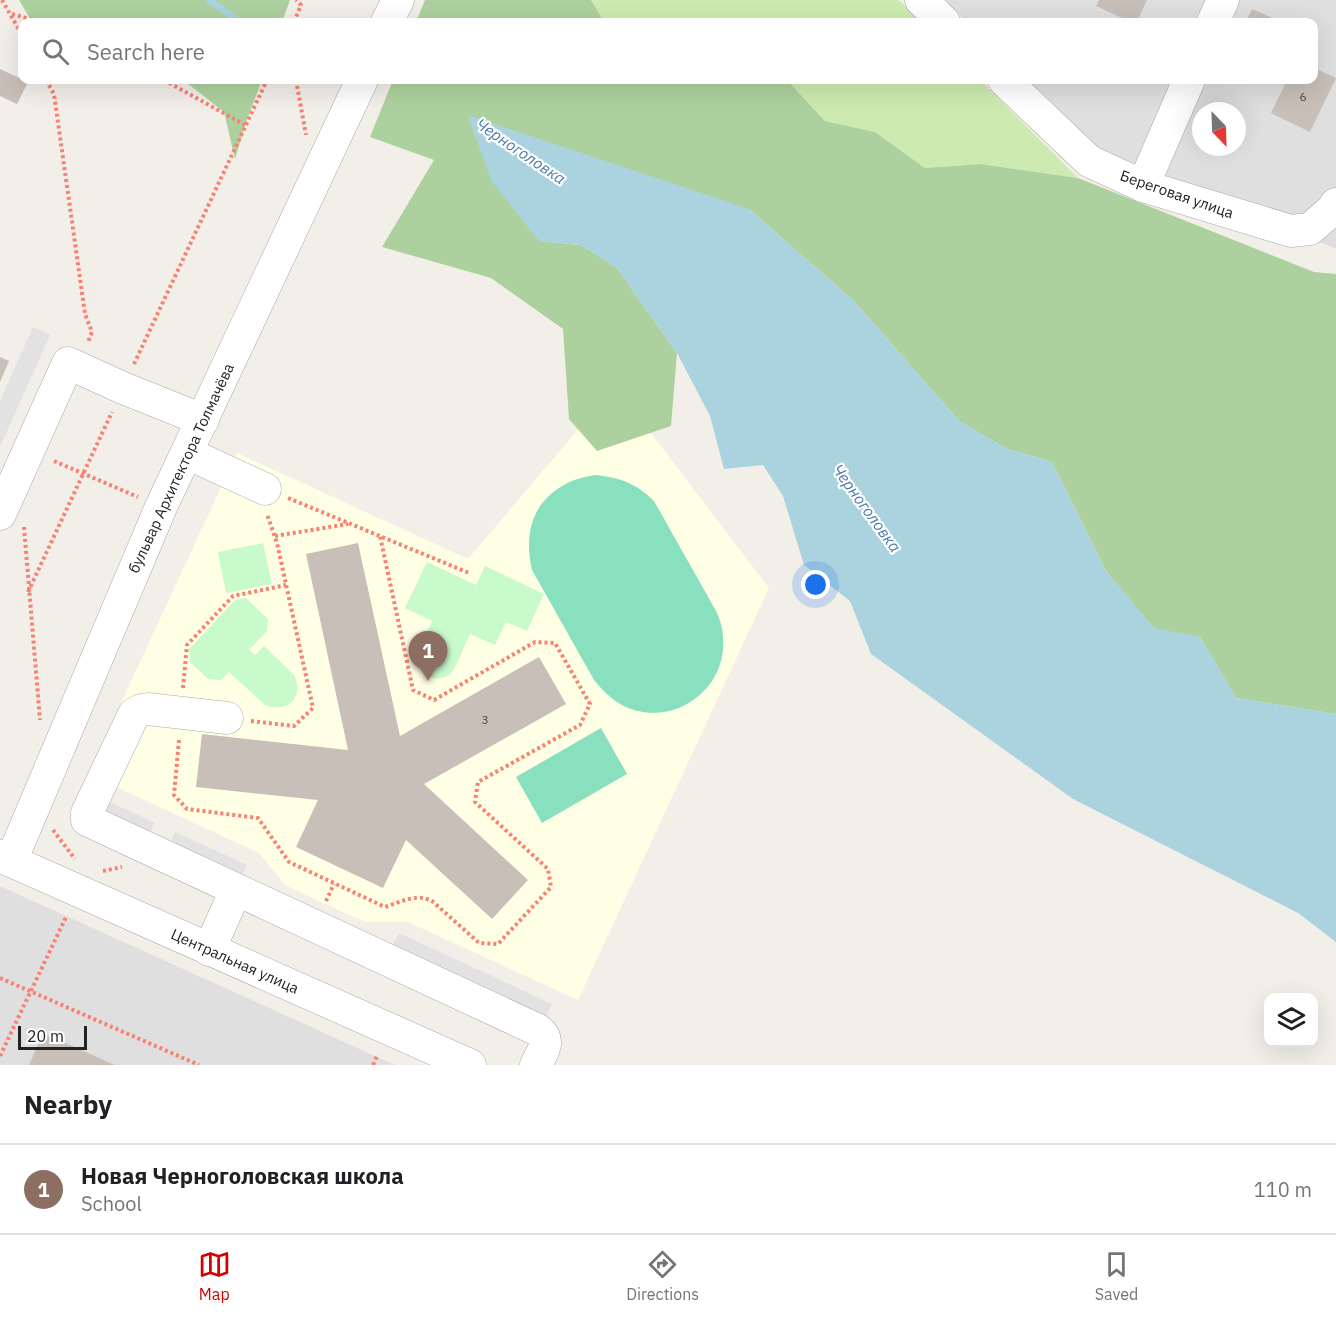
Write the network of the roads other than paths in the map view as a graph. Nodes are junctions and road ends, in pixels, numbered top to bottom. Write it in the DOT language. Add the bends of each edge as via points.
graph roads {
  1 [pos="398,0"];
  2 [pos="921,0"];
  3 [pos="1223,0"];
  4 [pos="389,18"];
  5 [pos="940,18"];
  6 [pos="1216,18"];
  7 [pos="1008,84"];
  8 [pos="1187,84"];
  9 [pos="359,86"];
  10 [pos="1143,186"];
  11 [pos="1336,204"];
  12 [pos="203,420"];
  13 [pos="187,453"];
  14 [pos="261,487"];
  15 [pos="12,519"];
  16 [pos="227,718"];
  17 [pos="5,858"];
  18 [pos="236,890"];
  19 [pos="209,950"];
  20 [pos="419,1055"];
  21 [pos="470,1065"];
  22 [pos="536,1065"];
  1 -- 4 [label="street"];
  2 -- 5 [label="street"];
  3 -- 6 [label="street"];
  7 -- 10 [label="street, Береговая улица" via="1089,161"];
  8 -- 10 [label="street"];
  9 -- 12 [label="street, бульвар Архитектора Толмачёва"];
  10 -- 11 [label="street, Береговая улица" via="1291,231 1310,229"];
  12 -- 13 [label="street, бульвар Архитектора Толмачёва"];
  12 -- 15 [label="street" via="68,363 29,449"];
  13 -- 14 [label="street"];
  13 -- 17 [label="street, бульвар Архитектора Толмачёва"];
  16 -- 18 [label="street" via="148,709 134,714 87,820"];
  17 -- 19 [label="street, Центральная улица"];
  18 -- 19 [label="street"];
  18 -- 22 [label="street" via="538,1030 546,1041"];
  19 -- 20 [label="street, Центральная улица"];
  20 -- 21 [label="street, Центральная улица"];
}
